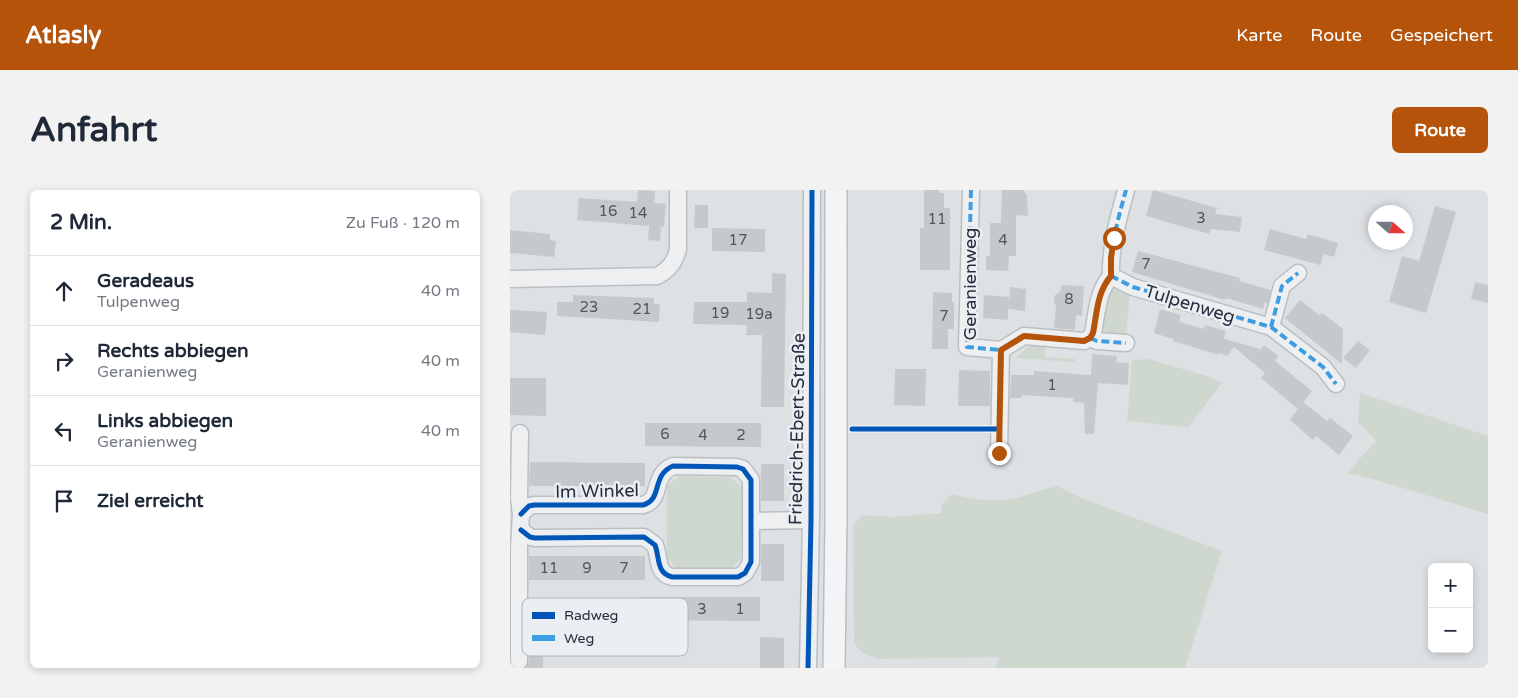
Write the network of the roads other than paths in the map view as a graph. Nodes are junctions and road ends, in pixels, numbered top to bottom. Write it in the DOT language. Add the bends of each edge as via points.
graph roads {
  1 [pos="678,190"];
  2 [pos="812,190"];
  3 [pos="836,190"];
  4 [pos="971,190"];
  5 [pos="1126,190"];
  6 [pos="1298,273"];
  7 [pos="1111,276"];
  8 [pos="510,279"];
  9 [pos="1270,327"];
  10 [pos="1087,340"];
  11 [pos="1126,343"];
  12 [pos="1001,350"];
  13 [pos="1336,384"];
  14 [pos="520,433"];
  15 [pos="999,453"];
  16 [pos="810,520"];
  17 [pos="752,521"];
  18 [pos="518,522"];
  19 [pos="519,661"];
  20 [pos="808,668"];
  21 [pos="834,668"];
  1 -- 8 [label="street" via="678,249 672,266 665,272 657,276"];
  2 -- 16 [label="street, Friedrich-Ebert-Straße"];
  3 -- 21 [label="main road"];
  4 -- 12 [label="street, Geranienweg" via="967,348"];
  5 -- 7 [label="street" via="1114,238"];
  6 -- 9 [label="street" via="1282,286"];
  7 -- 9 [label="street, Tulpenweg" via="1133,287"];
  7 -- 10 [label="street" via="1100,294 1093,333"];
  9 -- 13 [label="street, Tulpenweg" via="1323,367"];
  10 -- 11 [label="street, Geranienweg"];
  10 -- 12 [label="street, Geranienweg" via="1024,336"];
  12 -- 15 [label="street, Geranienweg"];
  14 -- 18 [label="street"];
  16 -- 17 [label="street"];
  16 -- 20 [label="street, Friedrich-Ebert-Straße"];
  17 -- 18 [label="street, Im Winkel" via="751,480 743,469 673,466 659,479 655,497 643,505 534,505 528,506"];
  17 -- 18 [label="street, Im Winkel" via="751,562 738,578 666,575 659,568 655,545 644,537 536,538 530,537"];
  18 -- 19 [label="street"];
}
